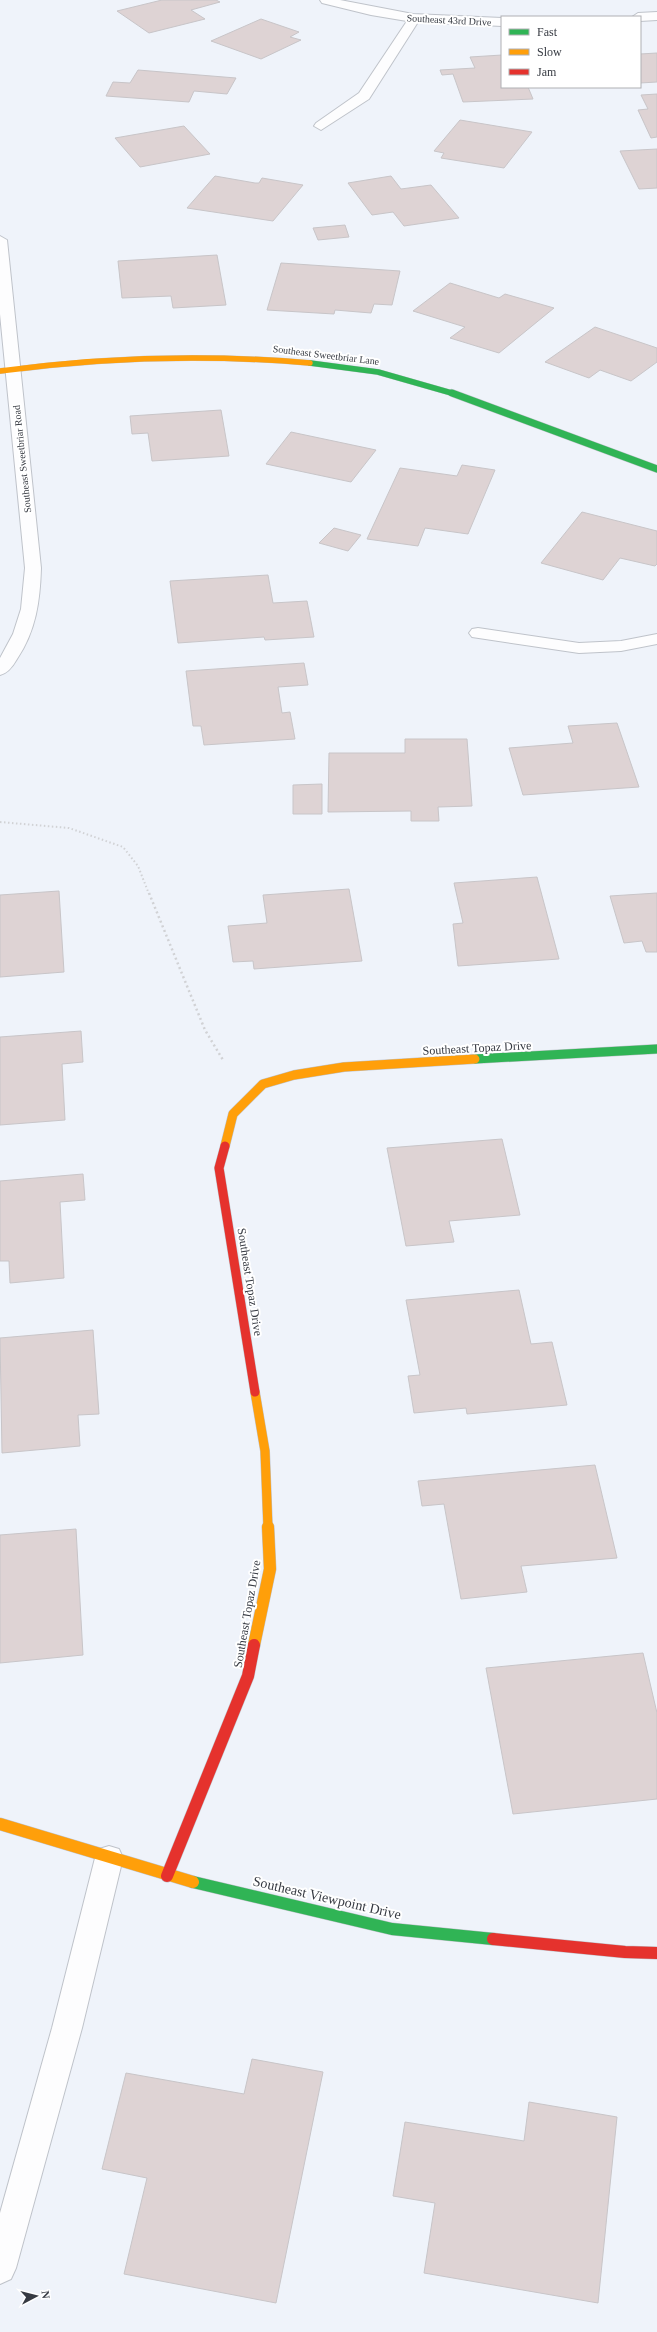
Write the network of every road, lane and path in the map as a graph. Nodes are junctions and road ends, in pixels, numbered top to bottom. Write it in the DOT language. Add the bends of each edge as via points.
graph roads {
  1 [pos="326,0"];
  2 [pos="657,16"];
  3 [pos="641,17"];
  4 [pos="414,19"];
  5 [pos="501,22"];
  6 [pos="321,126"];
  7 [pos="0,240"];
  8 [pos="7,370"];
  9 [pos="657,469"];
  10 [pos="478,632"];
  11 [pos="657,640"];
  12 [pos="0,670"];
  13 [pos="0,822"];
  14 [pos="657,1049"];
  15 [pos="263,1084"];
  16 [pos="0,1824"];
  17 [pos="109,1858"];
  18 [pos="167,1876"];
  19 [pos="657,1953"];
  20 [pos="0,2268"];
  1 -- 4 [label="street, Southeast 43rd Drive" via="358,9"];
  2 -- 3 [label="street"];
  4 -- 5 [label="street, Southeast 43rd Drive"];
  4 -- 6 [label="street" via="364,96"];
  7 -- 8 [label="street, Southeast Sweetbriar Road"];
  8 -- 9 [label="street, Southeast Sweetbriar Lane" via="84,361 236,356 376,372 440,389"];
  8 -- 12 [label="street, Southeast Sweetbriar Road" via="33,568 32,604 24,631"];
  10 -- 11 [label="street" via="579,648 621,646"];
  13 -- 15 [label="path" via="69,828 123,847 138,866 204,1030 223,1060"];
  14 -- 15 [label="street, Southeast Topaz Drive" via="344,1067 294,1075"];
  15 -- 18 [label="street, Southeast Topaz Drive" via="233,1114 219,1168 266,1451 270,1569 248,1676"];
  16 -- 17 [label="street, Southeast Viewpoint Drive"];
  17 -- 18 [label="street, Southeast Viewpoint Drive"];
  17 -- 20 [label="street" via="67,2028"];
  18 -- 19 [label="street, Southeast Viewpoint Drive" via="392,1929"];
}
